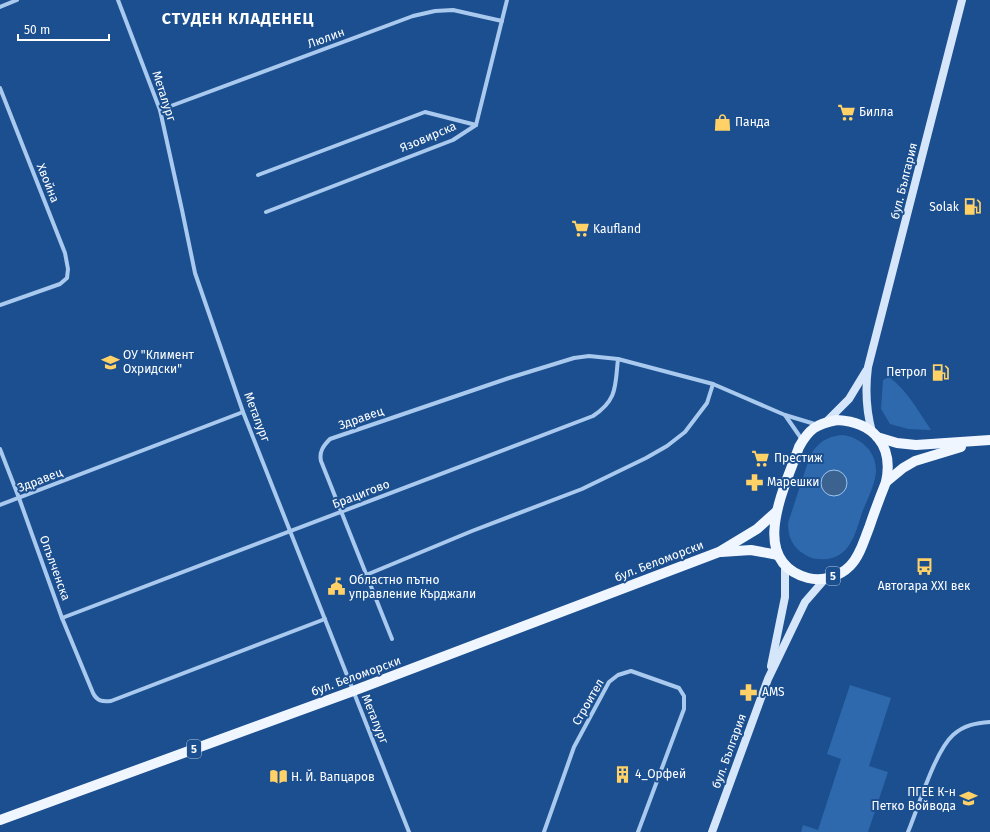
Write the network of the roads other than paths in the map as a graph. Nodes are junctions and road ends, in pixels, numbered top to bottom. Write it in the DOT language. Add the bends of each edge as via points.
graph roads {
  1 [pos="17,0"];
  2 [pos="118,0"];
  3 [pos="507,0"];
  4 [pos="962,0"];
  5 [pos="0,7"];
  6 [pos="502,21"];
  7 [pos="0,88"];
  8 [pos="160,110"];
  9 [pos="476,125"];
  10 [pos="258,175"];
  11 [pos="266,212"];
  12 [pos="0,305"];
  13 [pos="618,359"];
  14 [pos="868,367"];
  15 [pos="713,384"];
  16 [pos="243,412"];
  17 [pos="785,415"];
  18 [pos="822,423"];
  19 [pos="874,434"];
  20 [pos="803,441"];
  21 [pos="985,441"];
  22 [pos="0,449"];
  23 [pos="886,482"];
  24 [pos="19,498"];
  25 [pos="0,506"];
  26 [pos="341,512"];
  27 [pos="776,512"];
  28 [pos="291,532"];
  29 [pos="720,552"];
  30 [pos="778,555"];
  31 [pos="786,565"];
  32 [pos="366,575"];
  33 [pos="825,579"];
  34 [pos="62,618"];
  35 [pos="325,619"];
  36 [pos="392,638"];
  37 [pos="768,679"];
  38 [pos="353,691"];
  39 [pos="990,722"];
  40 [pos="0,820"];
  41 [pos="409,832"];
  42 [pos="544,832"];
  43 [pos="638,832"];
  44 [pos="712,832"];
  45 [pos="908,832"];
  1 -- 5 [label="street"];
  2 -- 8 [label="street, Металург"];
  3 -- 6 [label="street"];
  4 -- 14 [label="street, бул. България"];
  6 -- 8 [label="street, Люлин" via="453,10 413,16"];
  6 -- 9 [label="street"];
  7 -- 12 [label="street, Хвойна" via="65,253 68,270 67,278 60,284"];
  8 -- 16 [label="street, Металург" via="194,273"];
  9 -- 10 [label="street" via="425,112"];
  9 -- 11 [label="street, Язовирска" via="453,140"];
  13 -- 15 [label="street"];
  13 -- 26 [label="street, Брацигово" via="614,392 610,402 593,416"];
  13 -- 26 [label="street, Здравец" via="589,356 574,358 330,439 320,455"];
  14 -- 18 [label="street, бул. България" via="849,399"];
  14 -- 19 [label="street, бул. България" via="866,399"];
  15 -- 17 [label="street"];
  15 -- 32 [label="street" via="707,403 685,432 646,458 582,489"];
  16 -- 24 [label="street, Здравец"];
  16 -- 28 [label="street, Металург"];
  17 -- 18 [label="street"];
  17 -- 20 [label="street"];
  18 -- 19 [label="main road" via="850,420"];
  18 -- 20 [label="main road, 5" via="809,431"];
  19 -- 21 [label="main road" via="897,443 916,445"];
  19 -- 23 [label="main road, 5" via="884,447 888,460"];
  20 -- 27 [label="main road, 5"];
  21 -- 23 [label="main road" via="915,461"];
  22 -- 24 [label="street, Опълченска"];
  23 -- 33 [label="main road, 5" via="861,549 850,566 837,576"];
  24 -- 25 [label="street, Здравец"];
  24 -- 34 [label="street, Опълченска"];
  26 -- 28 [label="street, Брацигово"];
  26 -- 32 [label="street, Здравец"];
  27 -- 29 [label="main road, бул. Беломорски / 5" via="757,529"];
  27 -- 30 [label="main road, 5" via="773,536"];
  28 -- 34 [label="street, Брацигово"];
  28 -- 35 [label="street, Металург"];
  29 -- 30 [label="main road, бул. Беломорски / 5" via="751,550"];
  29 -- 38 [label="main road, бул. Беломорски / 5"];
  30 -- 31 [label="main road, 5"];
  31 -- 33 [label="main road, 5" via="802,576"];
  31 -- 37 [label="street, бул. България" via="782,613"];
  32 -- 36 [label="street, Здравец"];
  33 -- 37 [label="street, бул. България" via="805,602"];
  34 -- 35 [label="street, Опълченска" via="93,693 100,701 111,701"];
  35 -- 38 [label="street, Металург"];
  37 -- 44 [label="street, бул. България"];
  38 -- 40 [label="main road, бул. Беломорски / 5"];
  38 -- 41 [label="street, Металург"];
  39 -- 45 [label="street" via="963,728 948,740 932,771"];
  42 -- 43 [label="street, Строител" via="574,747 609,682 618,675 631,671 679,688 684,696 684,709"];
}
